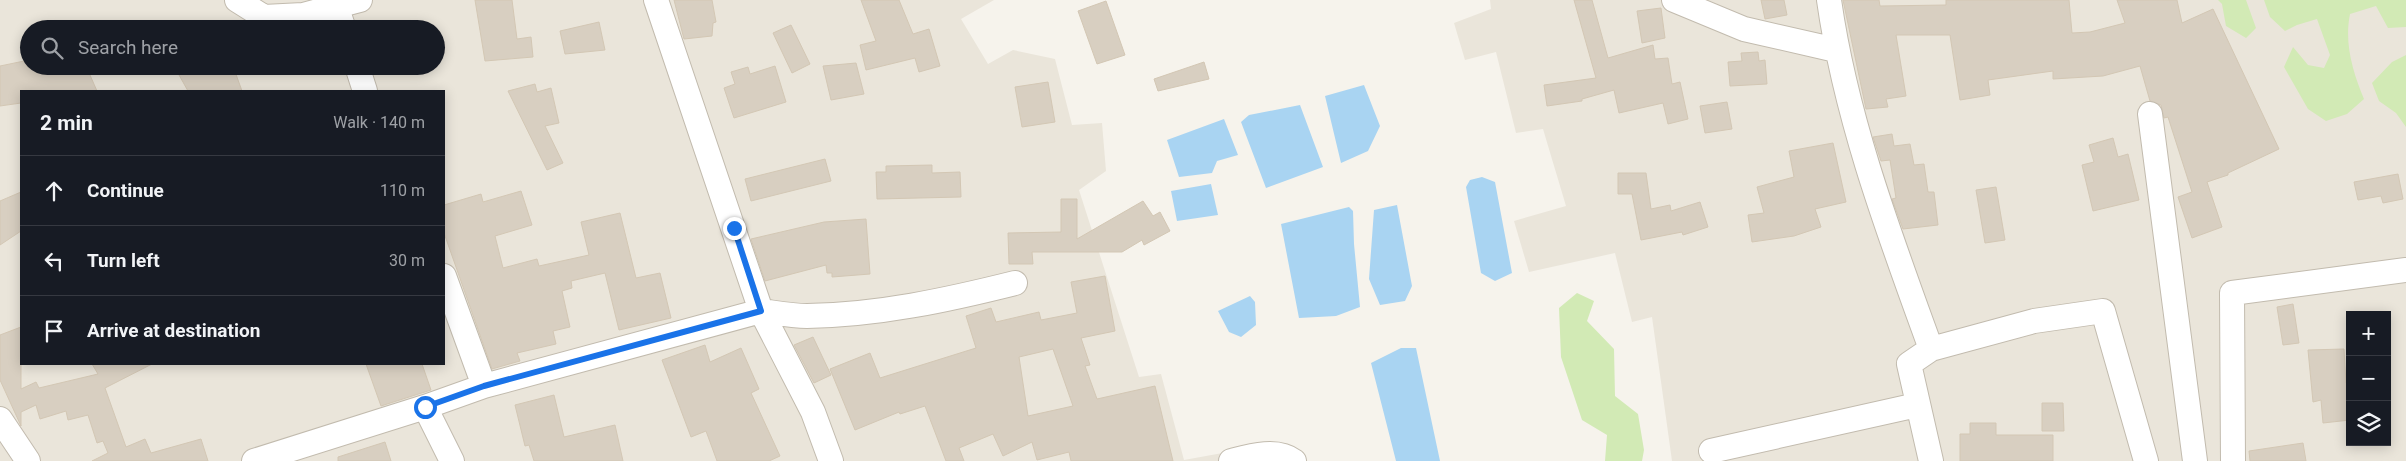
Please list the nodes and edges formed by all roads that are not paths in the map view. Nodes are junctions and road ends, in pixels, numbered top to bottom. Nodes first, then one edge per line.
1 (237, 0) edge
2 (360, 0) edge
3 (656, 0) edge
4 (1674, 0) edge
5 (1830, 0) edge
6 (336, 6) junction
7 (341, 20) edge
8 (1836, 50) junction
9 (359, 75) edge
10 (365, 90) edge
11 (2150, 114) dead end
12 (2406, 270) edge
13 (445, 279) edge
14 (1015, 283) dead end
15 (761, 311) junction
16 (1931, 349) junction
17 (484, 386) junction
18 (1917, 405) junction
19 (425, 407) junction
20 (0, 419) edge
21 (1711, 451) dead end
22 (28, 461) edge
23 (254, 461) edge
24 (452, 461) edge
25 (831, 461) edge
26 (1231, 461) edge
27 (1294, 461) edge
28 (1930, 461) edge
29 (2146, 461) edge
30 (2195, 461) edge
31 (2233, 461) edge

1 - 6 street
2 - 6 street
3 - 15 street
4 - 8 street
5 - 8 street
6 - 7 street
8 - 16 street
9 - 10 street
11 - 30 street
12 - 31 street
13 - 17 street
14 - 15 street
15 - 17 street
15 - 25 street
16 - 18 street
16 - 29 street
17 - 19 street
18 - 21 street
18 - 28 street
19 - 23 street
19 - 24 street
20 - 22 street
26 - 27 street

